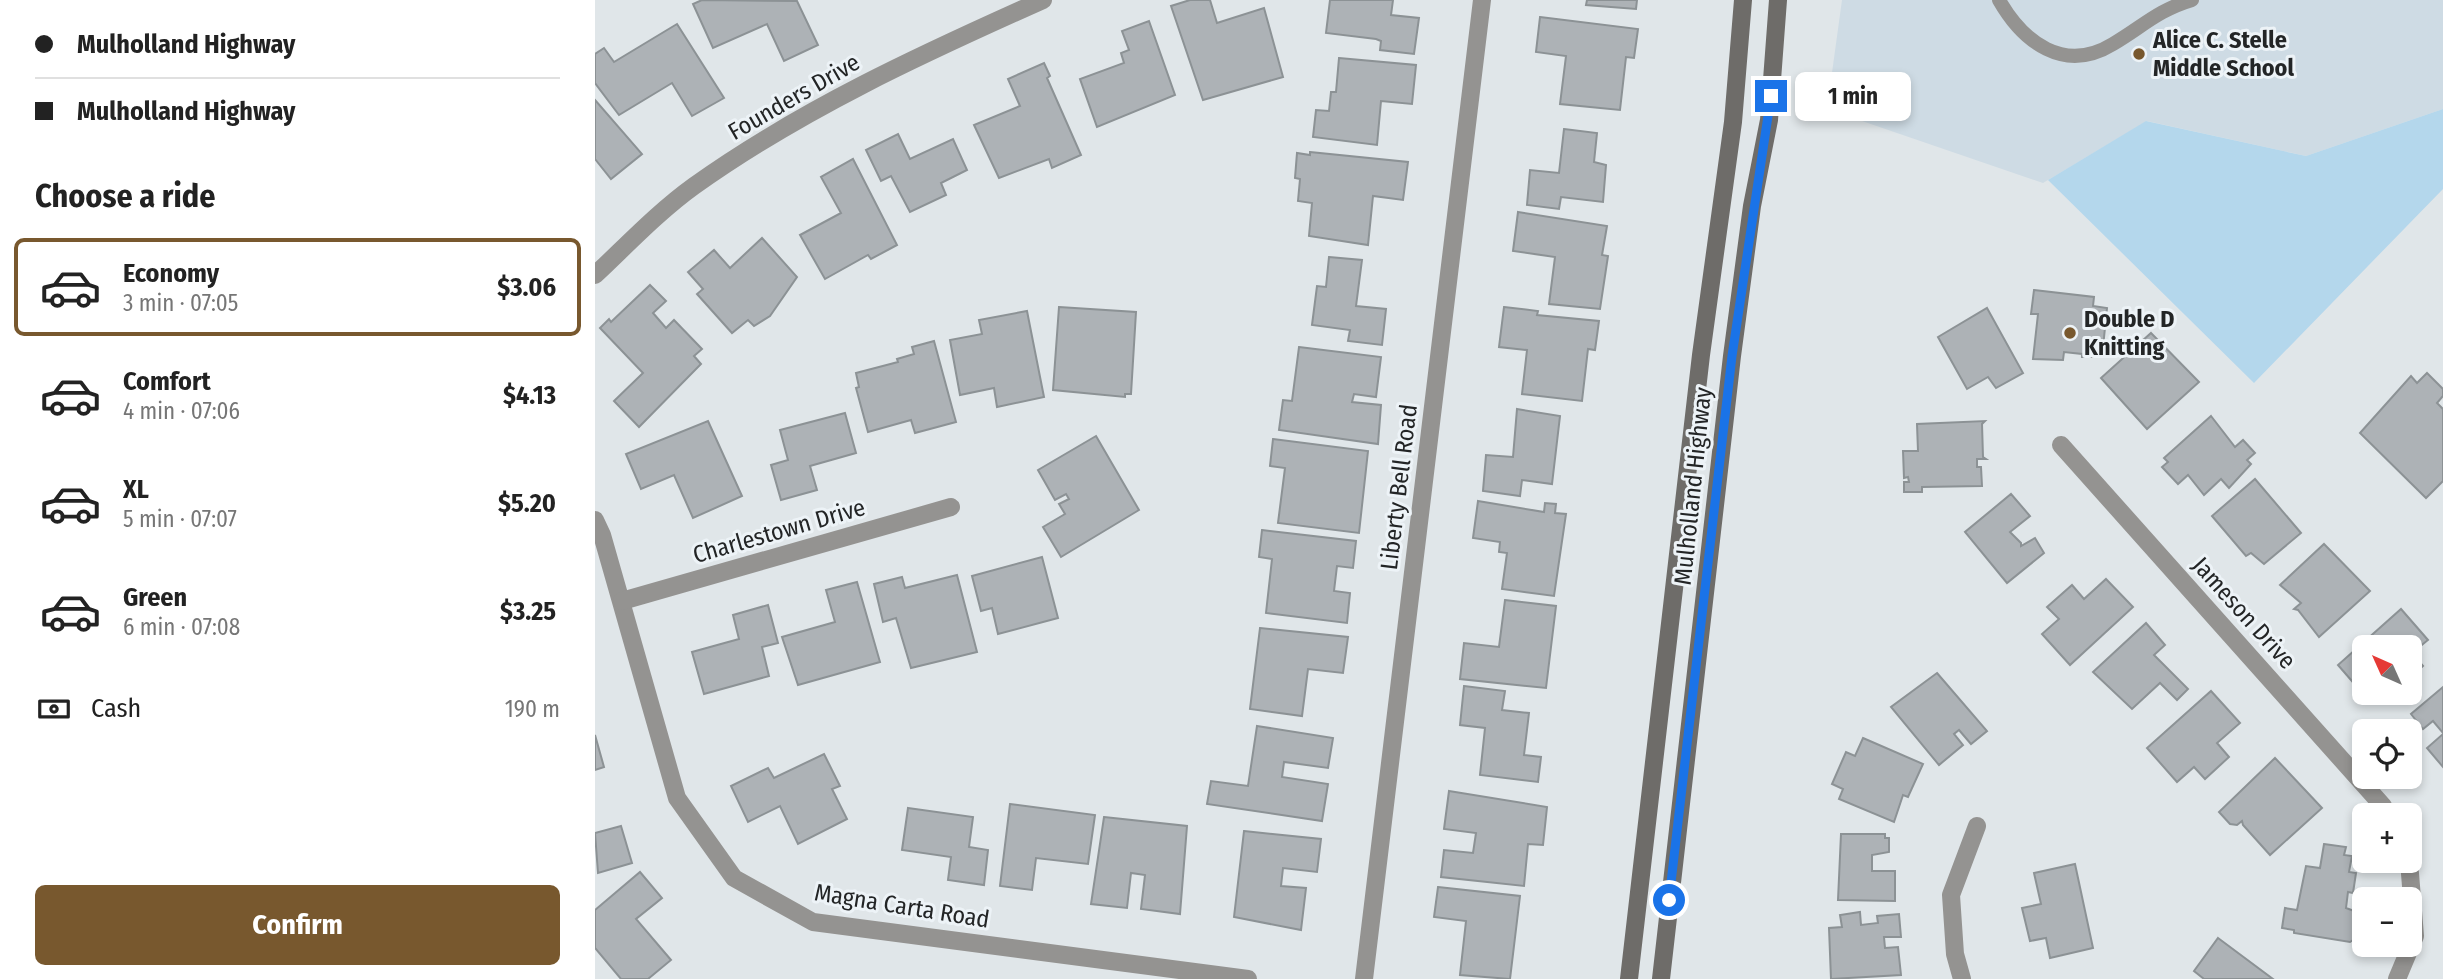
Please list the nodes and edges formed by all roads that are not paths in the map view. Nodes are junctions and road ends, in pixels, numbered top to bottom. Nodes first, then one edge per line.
1 (1043, 0) edge
2 (1482, 0) edge
3 (1743, 0) edge
4 (1778, 0) edge
5 (1999, 0) edge
6 (2192, 0) edge
7 (595, 275) edge
8 (2061, 445) dead end
9 (951, 507) dead end
10 (595, 520) edge
11 (622, 601) junction
12 (2379, 803) edge
13 (1977, 826) dead end
14 (2410, 873) edge
15 (1248, 979) edge
16 (1364, 979) edge
17 (1629, 979) edge
18 (1661, 979) edge
19 (1962, 979) edge
20 (2397, 979) edge

1 - 7 street, Founders Drive
2 - 16 street, Liberty Bell Road
3 - 17 main road, Mulholland Highway
4 - 18 main road, Mulholland Highway
5 - 6 lane
8 - 12 street, Jameson Drive
9 - 11 street, Charlestown Drive
10 - 11 street, Magna Carta Road
11 - 15 street, Magna Carta Road
13 - 19 street
14 - 20 street

